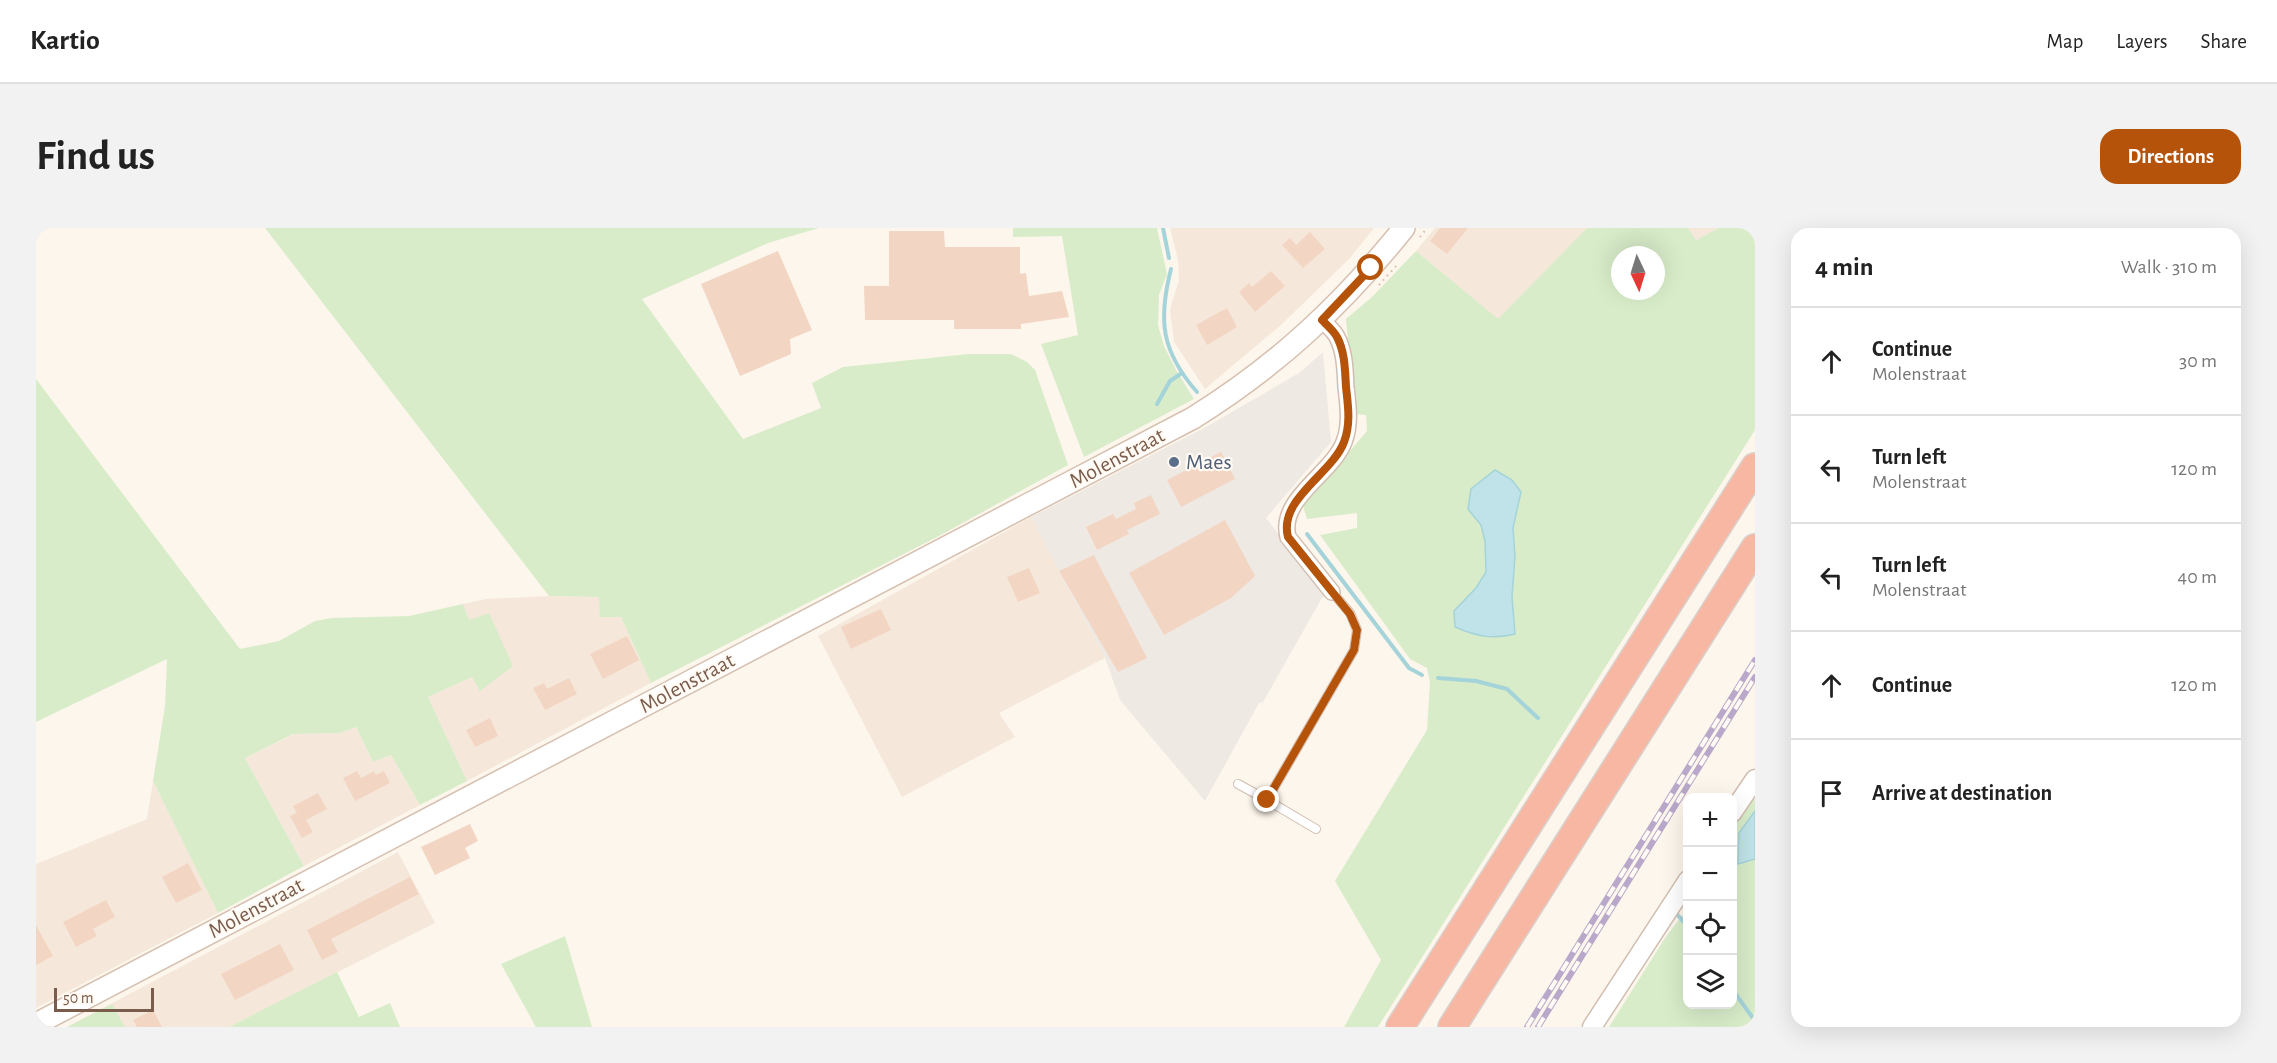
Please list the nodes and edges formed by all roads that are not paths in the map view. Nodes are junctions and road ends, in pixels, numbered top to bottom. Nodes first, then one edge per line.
1 (1404, 228) edge
2 (1322, 320) junction
3 (1755, 467) edge
4 (1755, 548) edge
5 (1332, 592) joint
6 (1755, 779) edge
7 (1238, 784) dead end
8 (1267, 800) junction
9 (1737, 806) edge
10 (1316, 829) dead end
11 (1683, 888) edge
12 (36, 1024) edge
13 (1400, 1027) edge
14 (1452, 1027) edge
15 (1592, 1027) edge

1 - 2 main road, Molenstraat
2 - 5 street
2 - 12 main road, Molenstraat
3 - 13 highway
4 - 14 highway
5 - 8 lane
6 - 9 street
7 - 8 lane
8 - 10 lane
11 - 15 street

